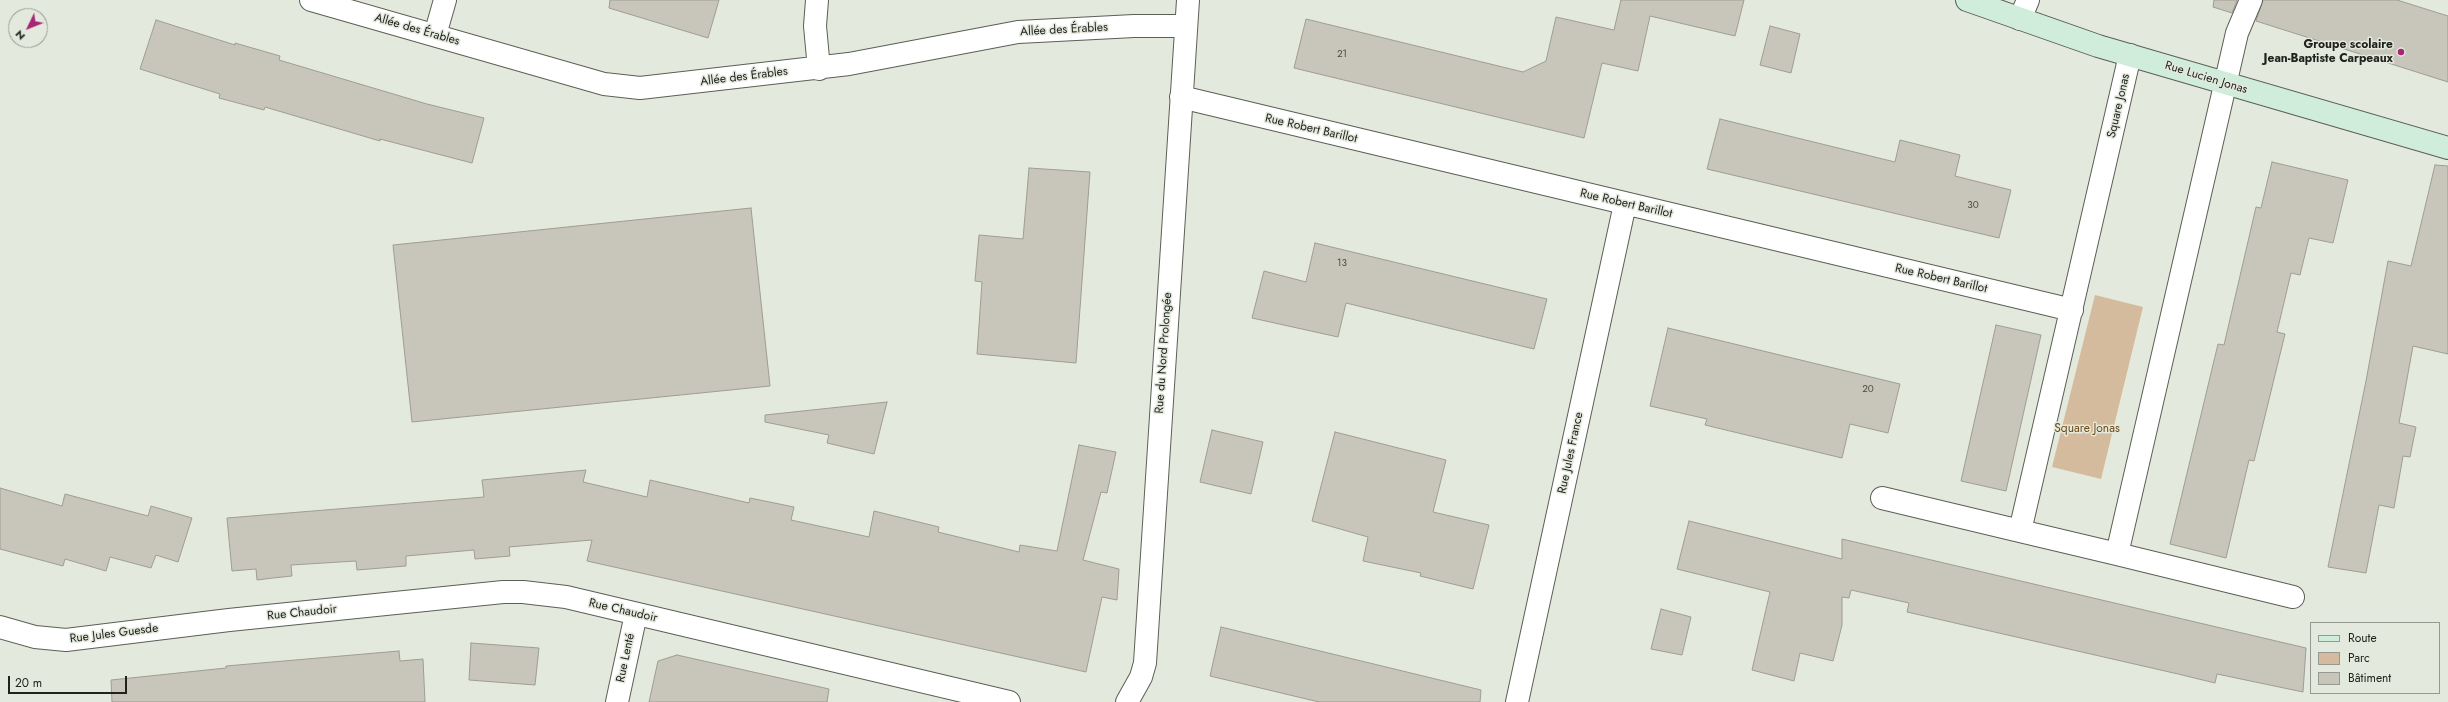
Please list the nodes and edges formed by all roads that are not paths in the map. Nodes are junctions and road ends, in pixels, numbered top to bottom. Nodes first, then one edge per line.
1 (311, 0) edge
2 (445, 0) edge
3 (817, 0) edge
4 (1188, 0) edge
5 (1967, 0) edge
6 (2251, 0) edge
7 (2024, 9) edge
8 (1186, 26) junction
9 (435, 35) junction
10 (2130, 55) junction
11 (819, 69) junction
12 (2226, 84) junction
13 (1181, 97) junction
14 (2448, 148) edge
15 (1626, 204) junction
16 (2072, 310) junction
17 (1882, 498) dead end
18 (2020, 531) junction
19 (2117, 554) junction
20 (2293, 597) dead end
21 (636, 614) junction
22 (229, 620) joint
23 (0, 627) edge
24 (617, 702) edge
25 (1009, 702) edge
26 (1128, 702) edge
27 (1517, 702) edge

1 - 9 street, Allée des Érables
2 - 9 street
3 - 11 street
4 - 8 street, Rue du Nord Prolongée
5 - 7 street, Rue Lucien Jonas
6 - 12 street
7 - 10 street, Rue Lucien Jonas
8 - 11 street, Allée des Érables
8 - 13 street, Rue du Nord Prolongée
9 - 11 street, Allée des Érables
10 - 12 street, Rue Lucien Jonas
10 - 16 street, Square Jonas
12 - 14 street, Rue Lucien Jonas
12 - 19 street
13 - 15 street, Rue Robert Barillot
13 - 26 street, Rue du Nord Prolongée
15 - 16 street, Rue Robert Barillot
15 - 27 street, Rue Jules France
16 - 18 street, Square Jonas
17 - 18 street
18 - 19 street
19 - 20 street
21 - 22 street, Rue Chaudoir
21 - 24 street, Rue Lenté
21 - 25 street, Rue Chaudoir
22 - 23 street, Rue Jules Guesde

